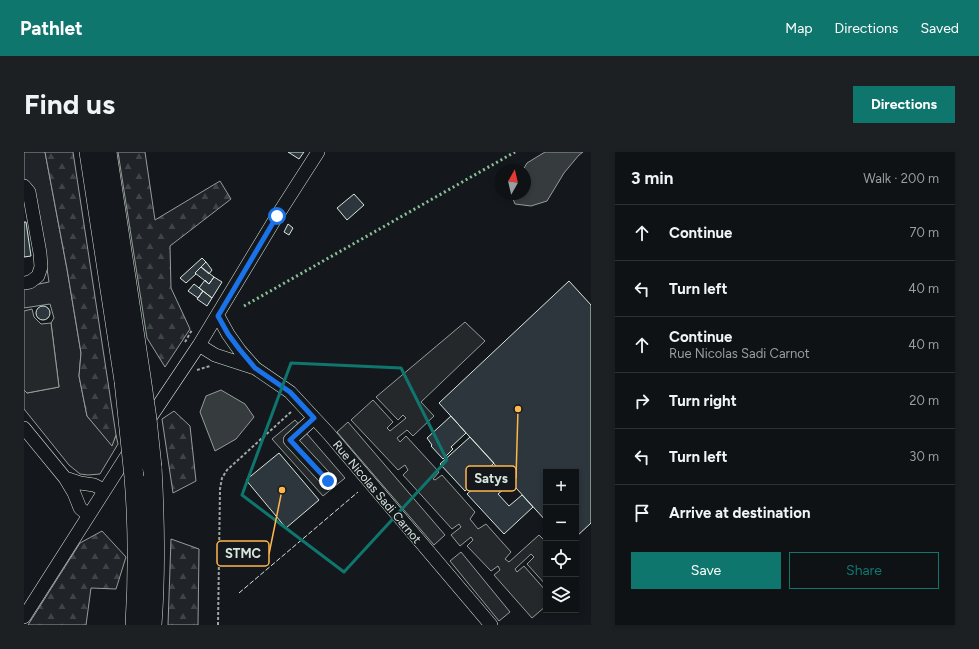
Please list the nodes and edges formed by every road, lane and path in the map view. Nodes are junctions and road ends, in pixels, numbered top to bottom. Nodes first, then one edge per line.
1 (89, 152) edge
2 (107, 152) edge
3 (318, 152) edge
4 (24, 186) edge
5 (24, 283) edge
6 (218, 316) junction
7 (199, 345) junction
8 (214, 365) dead end
9 (255, 368) junction
10 (196, 370) dead end
11 (133, 379) junction
12 (292, 411) dead end
13 (314, 418) junction
14 (24, 428) edge
15 (65, 478) junction
16 (328, 481) dead end
17 (104, 490) junction
18 (88, 515) junction
19 (24, 617) edge
20 (135, 625) edge
21 (152, 625) edge
22 (218, 625) edge
23 (491, 625) edge

1 - 11 highway
2 - 11 highway
3 - 6 street
4 - 5 street
6 - 7 street
6 - 9 street
7 - 9 street
7 - 17 street
8 - 10 path
9 - 13 street, Rue Nicolas Sadi Carnot
11 - 20 highway, bridge
11 - 21 highway, bridge
12 - 22 path
13 - 16 street
13 - 23 street, Rue Nicolas Sadi Carnot
14 - 15 street
15 - 17 street
15 - 18 street
17 - 18 street
18 - 19 street

